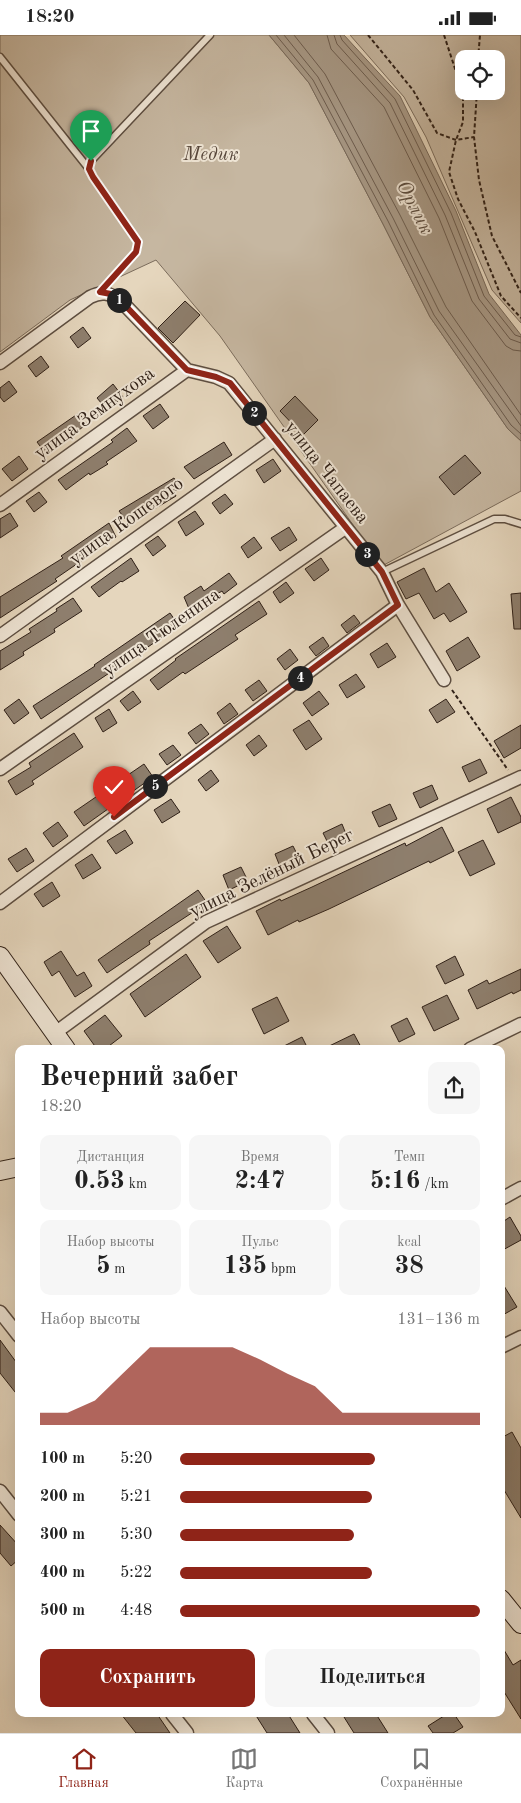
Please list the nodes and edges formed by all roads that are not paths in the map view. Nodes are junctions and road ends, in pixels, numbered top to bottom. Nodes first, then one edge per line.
1 (210, 35) edge
2 (0, 57) edge
3 (89, 169) junction
4 (106, 293) junction
5 (0, 363) edge
6 (187, 370) junction
7 (275, 439) junction
8 (0, 505) edge
9 (521, 523) edge
10 (345, 528) junction
11 (382, 572) junction
12 (398, 605) junction
13 (0, 636) edge
14 (444, 680) road end
15 (0, 769) edge
16 (519, 783) edge
17 (0, 903) edge
18 (0, 956) edge
19 (521, 1024) edge
20 (55, 1033) junction
21 (63, 1045) edge
22 (478, 1045) edge
23 (15, 1168) edge
24 (0, 1171) edge
25 (521, 1188) edge
26 (505, 1197) edge
27 (0, 1312) edge
28 (15, 1331) edge
29 (521, 1337) edge
30 (505, 1345) edge
31 (0, 1491) edge
32 (15, 1510) edge
33 (505, 1604) edge
34 (521, 1624) edge
35 (174, 1717) edge
36 (315, 1717) edge
37 (187, 1733) edge
38 (328, 1733) edge

1 - 3 lane
2 - 3 lane
3 - 4 lane
4 - 5 street
4 - 6 street
6 - 7 street, улица Чапаева
6 - 8 street, улица Земнухова
7 - 10 street, улица Чапаева
7 - 13 street, улица Кошевого
9 - 11 lane
10 - 11 street, улица Чапаева
10 - 15 street, улица Тюленина
11 - 12 street, улица Чапаева
12 - 14 street, улица Чапаева
12 - 17 street
16 - 20 street, улица Зелёный Берег
18 - 20 main road
19 - 22 street
20 - 21 main road
23 - 24 main road
25 - 26 street
27 - 28 street
29 - 30 street
31 - 32 street
33 - 34 main road
35 - 37 street
36 - 38 street

